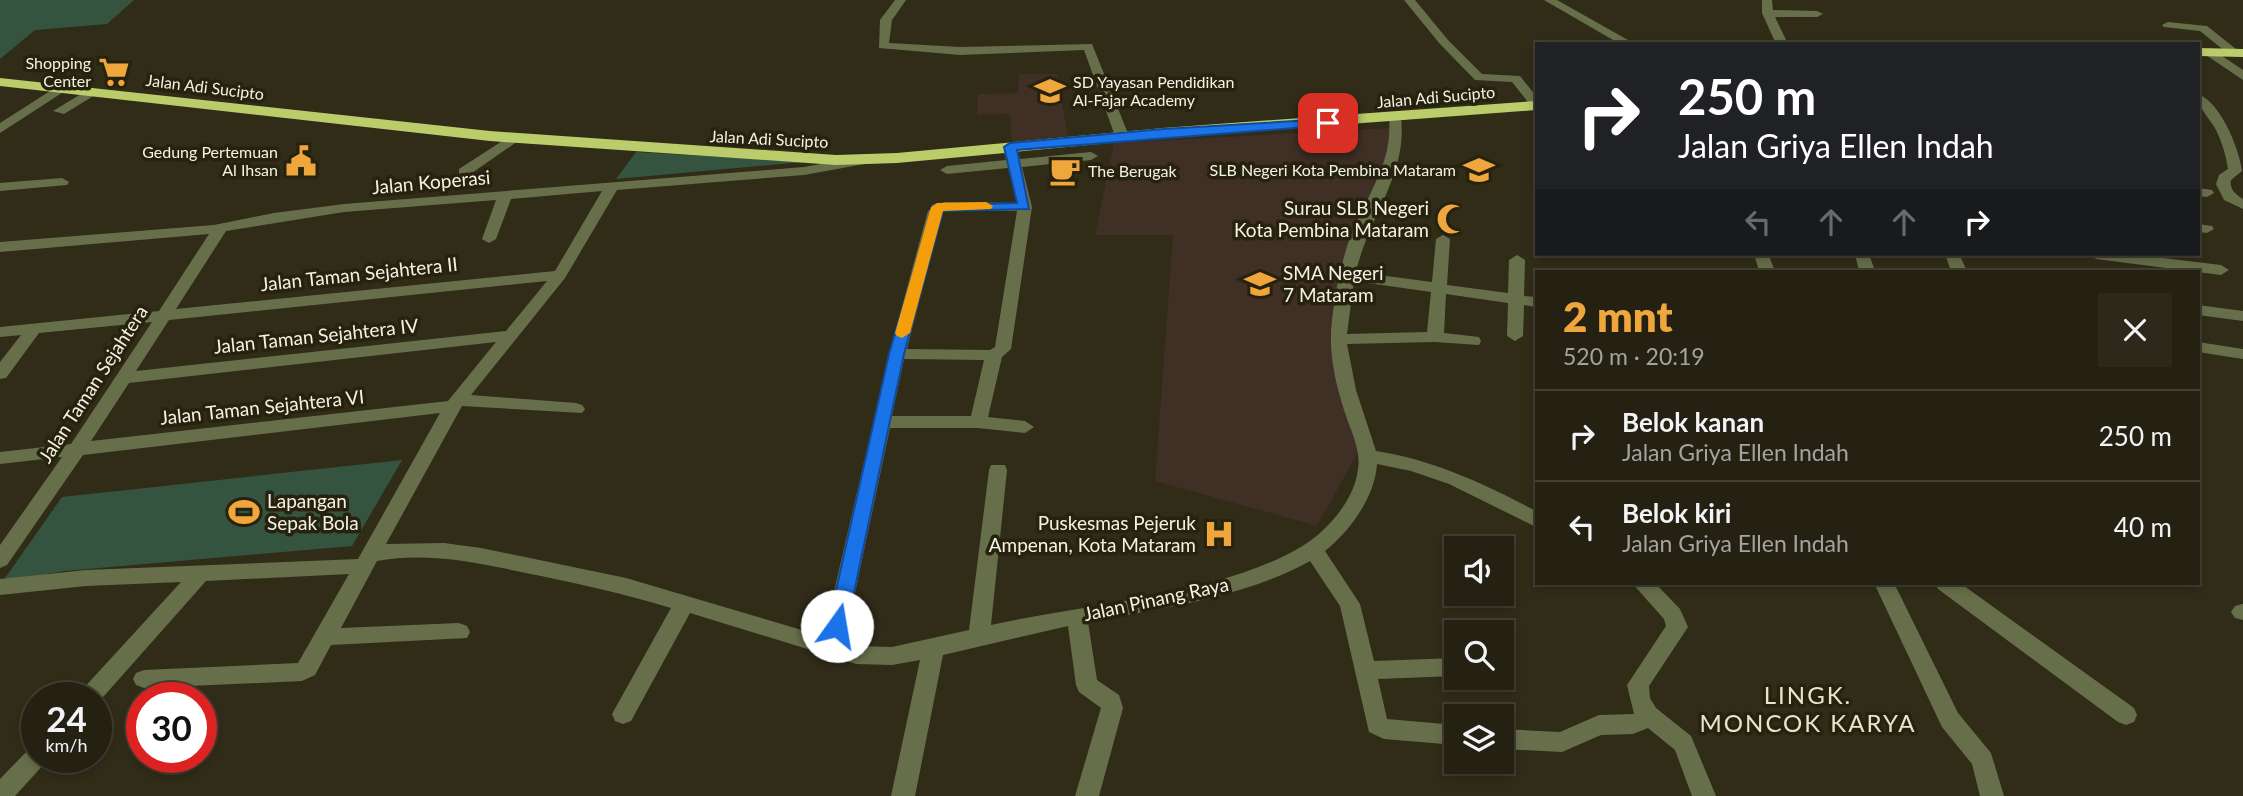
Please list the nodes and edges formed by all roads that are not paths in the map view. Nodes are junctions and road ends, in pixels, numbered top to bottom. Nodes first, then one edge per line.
1 (901, 0) edge
2 (1409, 0) edge
3 (1549, 0) edge
4 (1767, 6) edge
5 (1817, 14) dead end
6 (2168, 25) dead end
7 (1625, 42) edge
8 (1781, 42) edge
9 (2222, 55) edge
10 (2243, 76) edge
11 (0, 82) edge
12 (62, 89) junction
13 (91, 92) junction
14 (2200, 100) edge
15 (1535, 104) edge
16 (1535, 105) edge
17 (59, 111) dead end
18 (1397, 125) junction
19 (0, 129) edge
20 (1122, 136) junction
21 (513, 138) junction
22 (1013, 156) junction
23 (1091, 156) dead end
24 (806, 165) junction
25 (947, 170) dead end
26 (464, 172) dead end
27 (62, 182) dead end
28 (612, 186) junction
29 (0, 187) edge
30 (505, 195) junction
31 (2239, 204) edge
32 (1024, 207) junction
33 (220, 229) junction
34 (489, 239) dead end
35 (1443, 239) dead end
36 (0, 247) edge
37 (2110, 257) edge
38 (1517, 260) dead end
39 (2129, 270) edge
40 (2221, 270) dead end
41 (560, 275) junction
42 (1347, 275) junction
43 (1438, 288) junction
44 (1517, 299) junction
45 (1535, 302) edge
46 (2200, 310) edge
47 (162, 316) junction
48 (2243, 316) edge
49 (34, 329) junction
50 (0, 332) edge
51 (513, 335) junction
52 (1435, 337) junction
53 (1516, 337) dead end
54 (1338, 339) junction
55 (1473, 341) dead end
56 (2200, 347) edge
57 (897, 354) junction
58 (2243, 354) edge
59 (994, 355) junction
60 (0, 374) edge
61 (124, 379) junction
62 (455, 403) junction
63 (576, 409) dead end
64 (883, 422) junction
65 (978, 422) junction
66 (1025, 427) dead end
67 (76, 449) junction
68 (1369, 456) junction
69 (0, 458) edge
70 (998, 470) dead end
71 (1535, 519) edge
72 (1313, 550) junction
73 (0, 560) edge
74 (367, 561) junction
75 (201, 573) junction
76 (1644, 585) edge
77 (1885, 585) edge
78 (1948, 585) edge
79 (0, 587) edge
80 (684, 604) junction
81 (1077, 616) junction
82 (837, 626) dead end
83 (458, 632) dead end
84 (979, 635) junction
85 (326, 637) junction
86 (933, 649) junction
87 (1444, 667) edge
88 (1366, 670) junction
89 (144, 679) dead end
90 (103, 682) edge
91 (623, 714) dead end
92 (2126, 715) dead end
93 (1649, 718) junction
94 (1444, 734) edge
95 (1514, 740) edge
96 (21, 773) edge
97 (0, 795) edge
98 (902, 796) edge
99 (1087, 796) edge
100 (1704, 796) edge
101 (1992, 796) edge

1 - 20 street
2 - 15 street
3 - 7 street
4 - 5 street
4 - 8 street
6 - 9 street
9 - 10 street
11 - 12 highway, Jalan Adi Sucipto
12 - 13 highway, Jalan Adi Sucipto
12 - 19 street
13 - 17 street
13 - 21 highway, Jalan Adi Sucipto
14 - 31 street
16 - 18 highway, Jalan Adi Sucipto
18 - 20 highway, Jalan Adi Sucipto
18 - 42 street
20 - 22 highway, Jalan Adi Sucipto
21 - 24 highway, Jalan Adi Sucipto
21 - 26 street
22 - 23 street
22 - 24 highway, Jalan Adi Sucipto
22 - 25 street
22 - 32 street
24 - 28 street, Jalan Koperasi
27 - 29 street
28 - 30 street, Jalan Koperasi
28 - 41 street
30 - 33 street, Jalan Koperasi
30 - 34 street
32 - 57 street
32 - 59 street
33 - 36 street, Jalan Koperasi
33 - 47 street, Jalan Taman Sejahtera
35 - 43 street
37 - 39 street
37 - 40 street
38 - 44 street
41 - 47 street, Jalan Taman Sejahtera II
41 - 51 street
42 - 43 street
42 - 54 street
43 - 44 street
43 - 52 street
44 - 45 street
44 - 53 street
46 - 48 street
47 - 49 street, Jalan Taman Sejahtera II
47 - 61 street, Jalan Taman Sejahtera
49 - 50 street, Jalan Taman Sejahtera II
49 - 60 street
51 - 61 street, Jalan Taman Sejahtera IV
51 - 62 street
52 - 54 street
52 - 55 street
54 - 68 street
56 - 58 street
57 - 59 street
57 - 64 street
59 - 65 street
61 - 67 street, Jalan Taman Sejahtera
62 - 63 street, Jalan Taman Sejahtera VI
62 - 67 street, Jalan Taman Sejahtera VI
62 - 74 street
64 - 65 street
64 - 82 street
65 - 66 street
67 - 69 street, Jalan Taman Sejahtera VI
67 - 73 street, Jalan Taman Sejahtera
68 - 71 street
68 - 72 street, Jalan Pinang Raya
70 - 84 street
72 - 81 street, Jalan Pinang Raya
72 - 88 street
74 - 75 street, Jalan Pinang Raya
74 - 80 street, Jalan Pinang Raya
74 - 85 street
75 - 79 street, Jalan Pinang Raya
75 - 90 street
76 - 93 street
77 - 101 street
78 - 92 street
80 - 86 street, Jalan Pinang Raya
80 - 91 street
81 - 84 street, Jalan Pinang Raya
81 - 99 street
83 - 85 street
84 - 86 street, Jalan Pinang Raya
85 - 89 street
86 - 98 street
87 - 88 street
88 - 94 street
93 - 95 street
93 - 100 street
96 - 97 street

